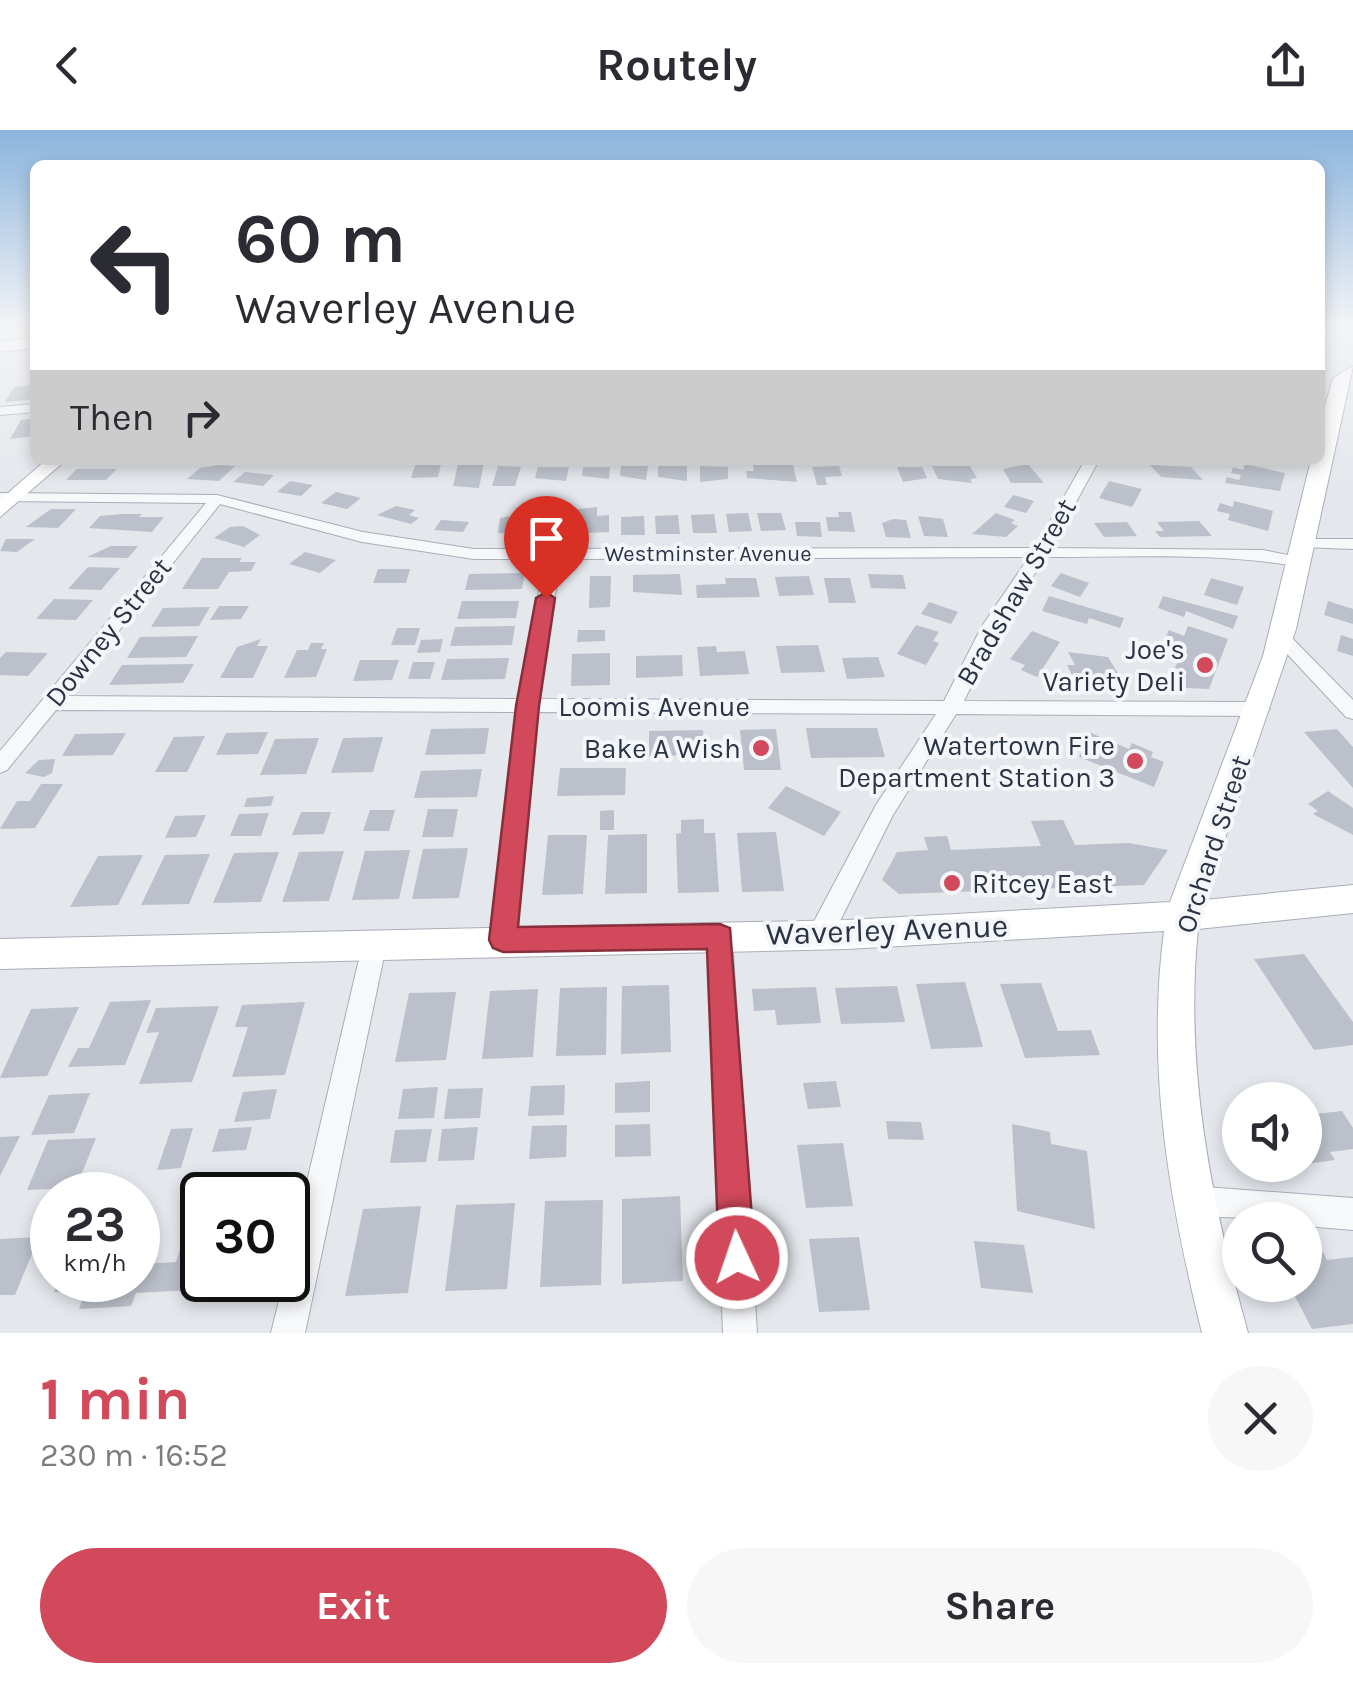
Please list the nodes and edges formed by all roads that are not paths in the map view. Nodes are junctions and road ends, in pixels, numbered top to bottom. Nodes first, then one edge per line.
1 (1336, 392) edge
2 (30, 408) edge
3 (0, 411) edge
4 (1325, 437) edge
5 (50, 465) edge
6 (1089, 465) edge
7 (1319, 465) edge
8 (9, 496) edge
9 (216, 500) junction
10 (0, 511) edge
11 (1353, 544) edge
12 (1305, 553) junction
13 (554, 554) junction
14 (1040, 555) junction
15 (1282, 638) junction
16 (49, 703) junction
17 (952, 705) junction
18 (528, 706) junction
19 (1260, 709) junction
20 (1353, 712) edge
21 (0, 765) edge
22 (1353, 899) edge
23 (1182, 919) junction
24 (821, 933) junction
25 (720, 937) junction
26 (503, 940) junction
27 (375, 942) junction
28 (0, 954) edge
29 (1192, 1201) junction
30 (1353, 1214) edge
31 (288, 1333) edge
32 (740, 1333) edge
33 (1225, 1333) edge

1 - 4 main road, Orchard Street
2 - 3 street
5 - 8 main road
6 - 14 street, Bradshaw Street
7 - 12 main road, Orchard Street
8 - 9 street, Westminster Avenue
8 - 10 main road
9 - 13 street, Westminster Avenue
9 - 16 street, Downey Street
11 - 12 street, Westminster Avenue
12 - 14 street, Westminster Avenue
12 - 15 main road, Orchard Street
13 - 14 street, Westminster Avenue
13 - 18 street
14 - 17 street, Bradshaw Street
15 - 19 main road, Orchard Street
15 - 20 street
16 - 18 street, Loomis Avenue
16 - 21 street, Downey Street
17 - 18 street, Loomis Avenue
17 - 19 street, Loomis Avenue
17 - 24 street, Bradshaw Street
18 - 26 street
19 - 23 main road, Orchard Street
22 - 23 main road, Waverley Avenue
23 - 24 main road, Waverley Avenue
23 - 29 main road, Orchard Street
24 - 25 main road, Waverley Avenue
25 - 26 main road, Waverley Avenue
25 - 32 street
26 - 27 main road, Waverley Avenue
27 - 28 main road, Waverley Avenue
27 - 31 street
29 - 30 street
29 - 33 main road, Orchard Street

